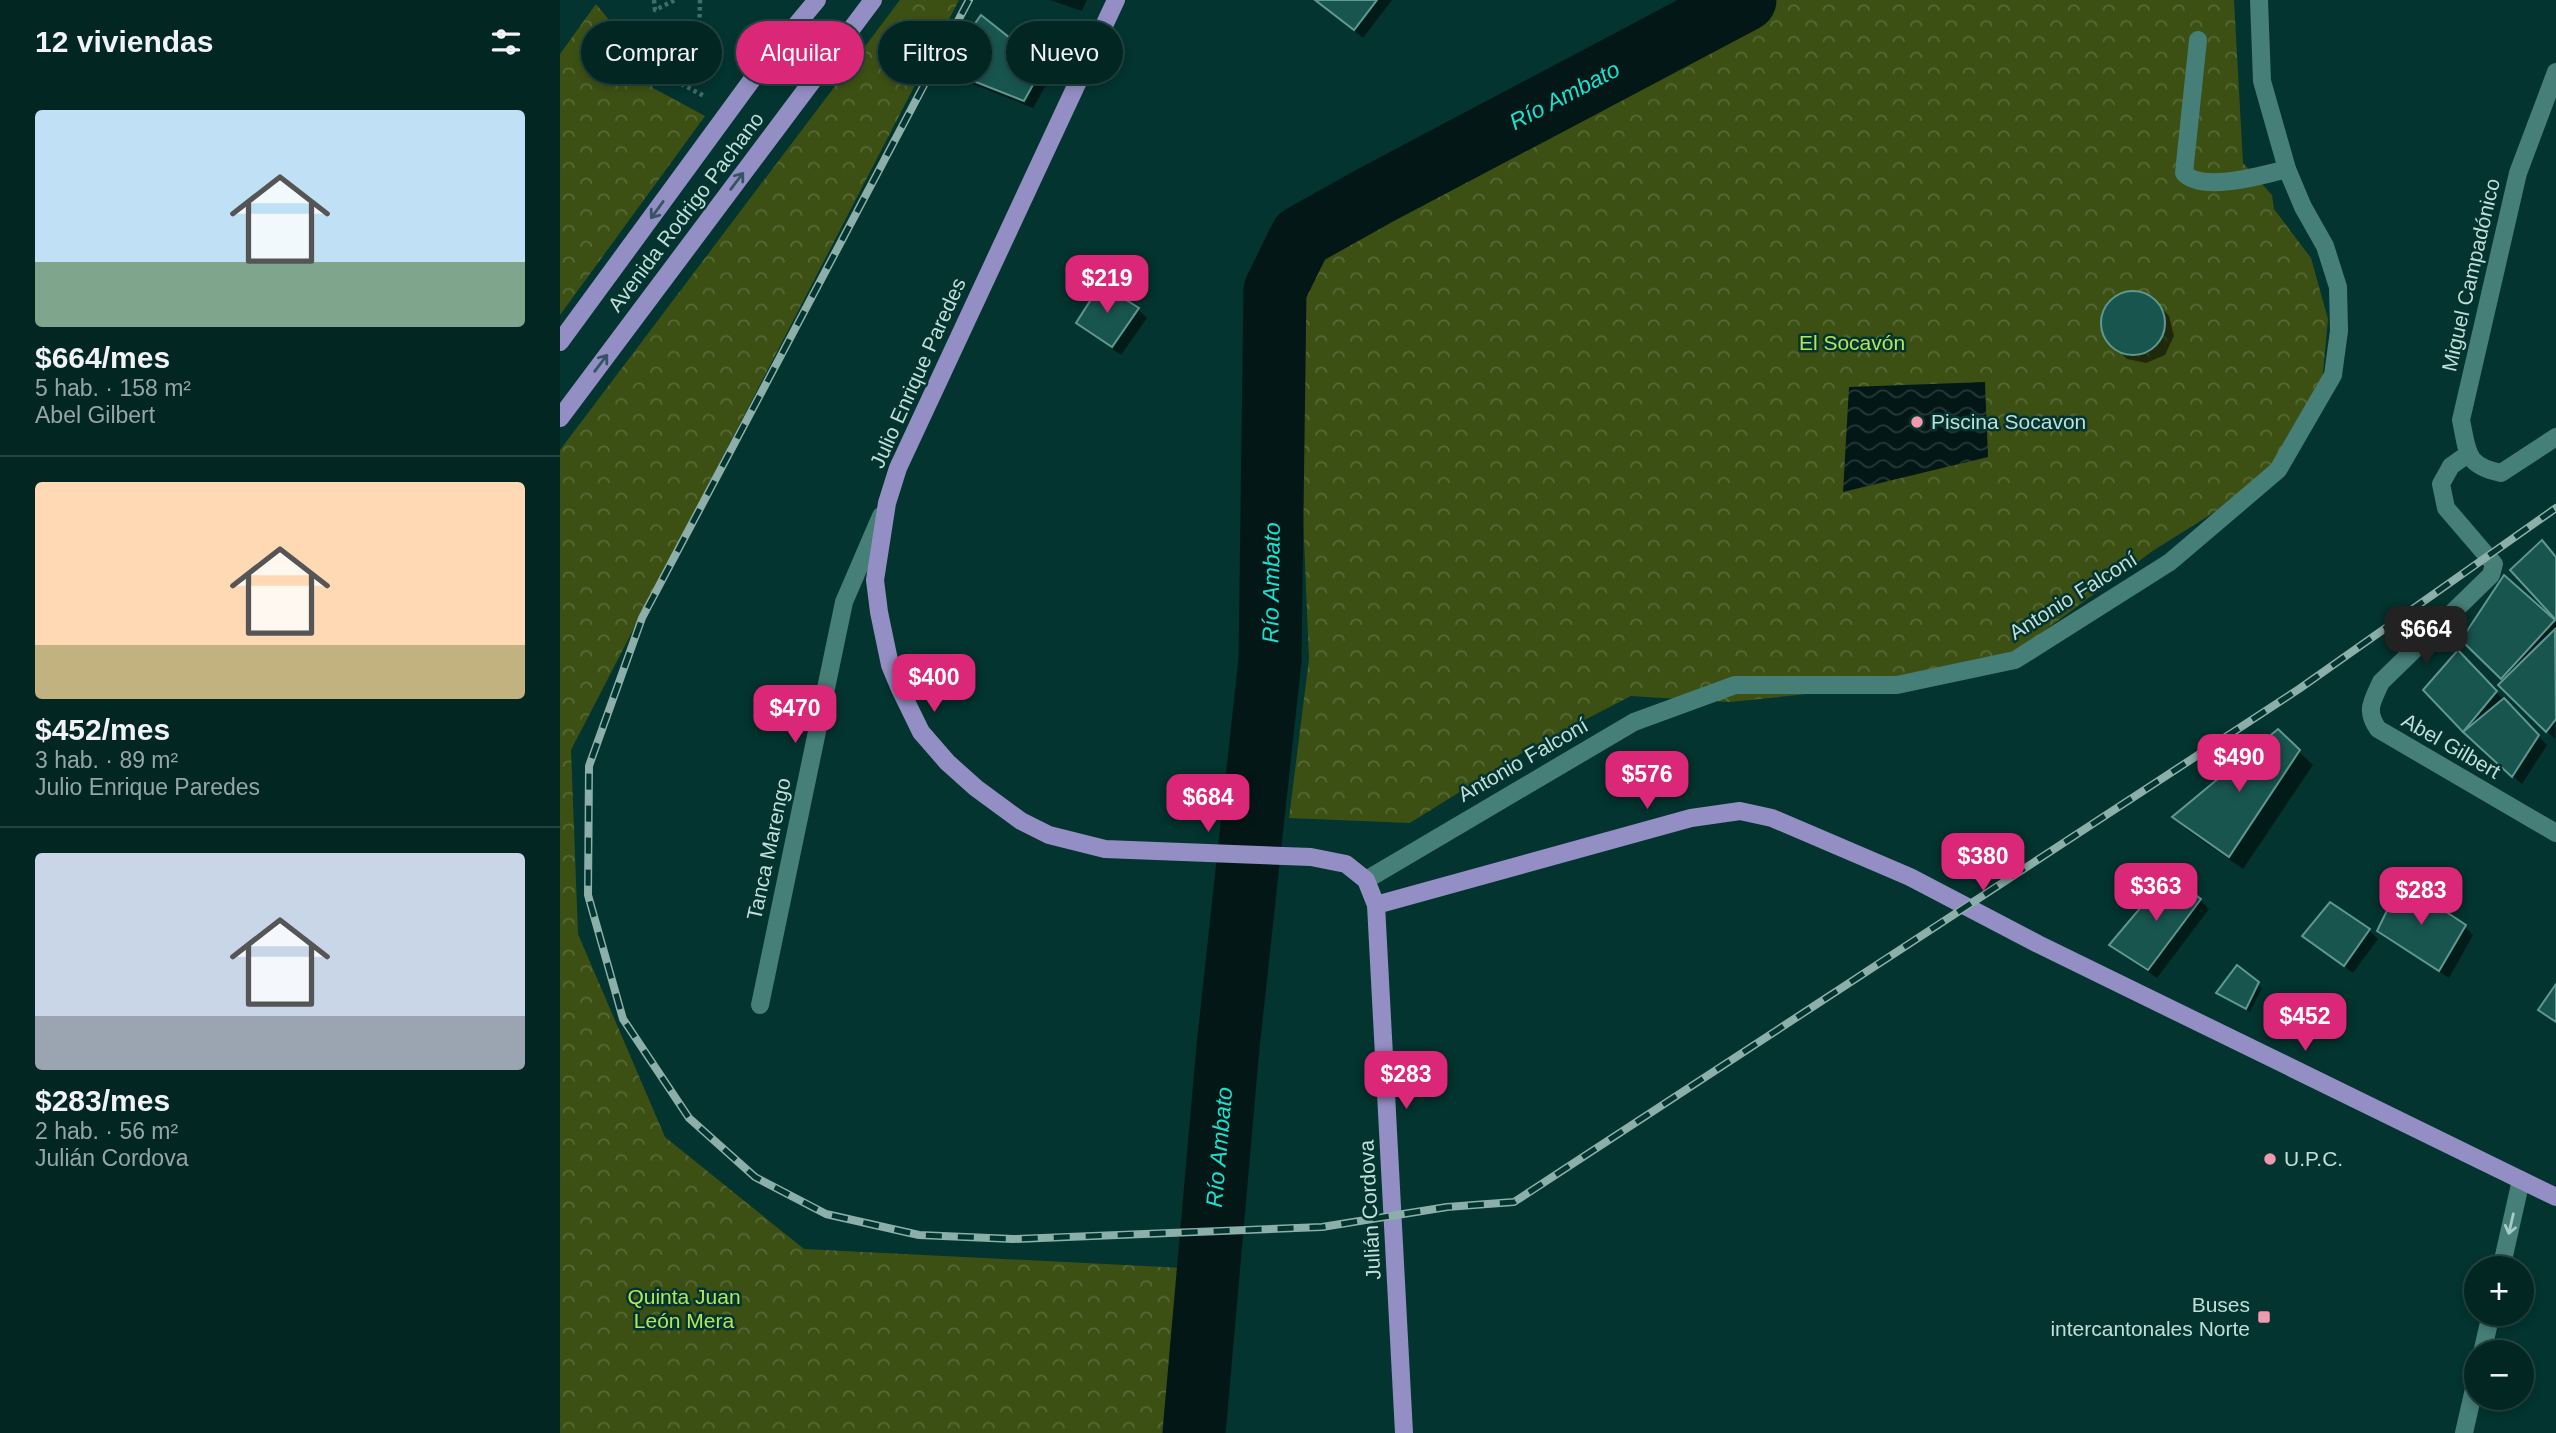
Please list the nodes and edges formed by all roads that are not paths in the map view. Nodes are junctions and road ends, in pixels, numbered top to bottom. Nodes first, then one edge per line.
1 (817, 0) edge
2 (873, 0) edge
3 (1116, 0) edge
4 (2259, 0) edge
5 (2198, 40) dead end
6 (2556, 72) edge
7 (2287, 169) junction
8 (560, 342) edge
9 (560, 418) edge
10 (2556, 438) edge
11 (2468, 454) junction
12 (887, 503) junction
13 (2554, 827) edge
14 (1366, 880) junction
15 (1376, 905) junction
16 (760, 1005) dead end
17 (2521, 1180) junction
18 (2556, 1197) edge
19 (2504, 1256) edge
20 (2469, 1410) edge
21 (1404, 1433) edge
22 (2464, 1433) edge

1 -> 8 main road, Avenida Rodrigo Pachano
9 -> 2 main road, Avenida Rodrigo Pachano
3 - 12 main road, Julio Enrique Paredes
4 - 7 street, Antonio Falconí
5 - 7 street
6 - 11 street, Miguel Campadónico
7 - 14 street, Antonio Falconí
10 - 11 street
11 - 13 street, Abel Gilbert
12 - 14 main road, Julio Enrique Paredes
12 - 16 street, Tanca Marengo
14 - 15 main road, Julián Cordova
15 - 17 main road
15 - 21 main road, Julián Cordova
17 - 18 main road
17 -> 19 street
20 - 22 street

